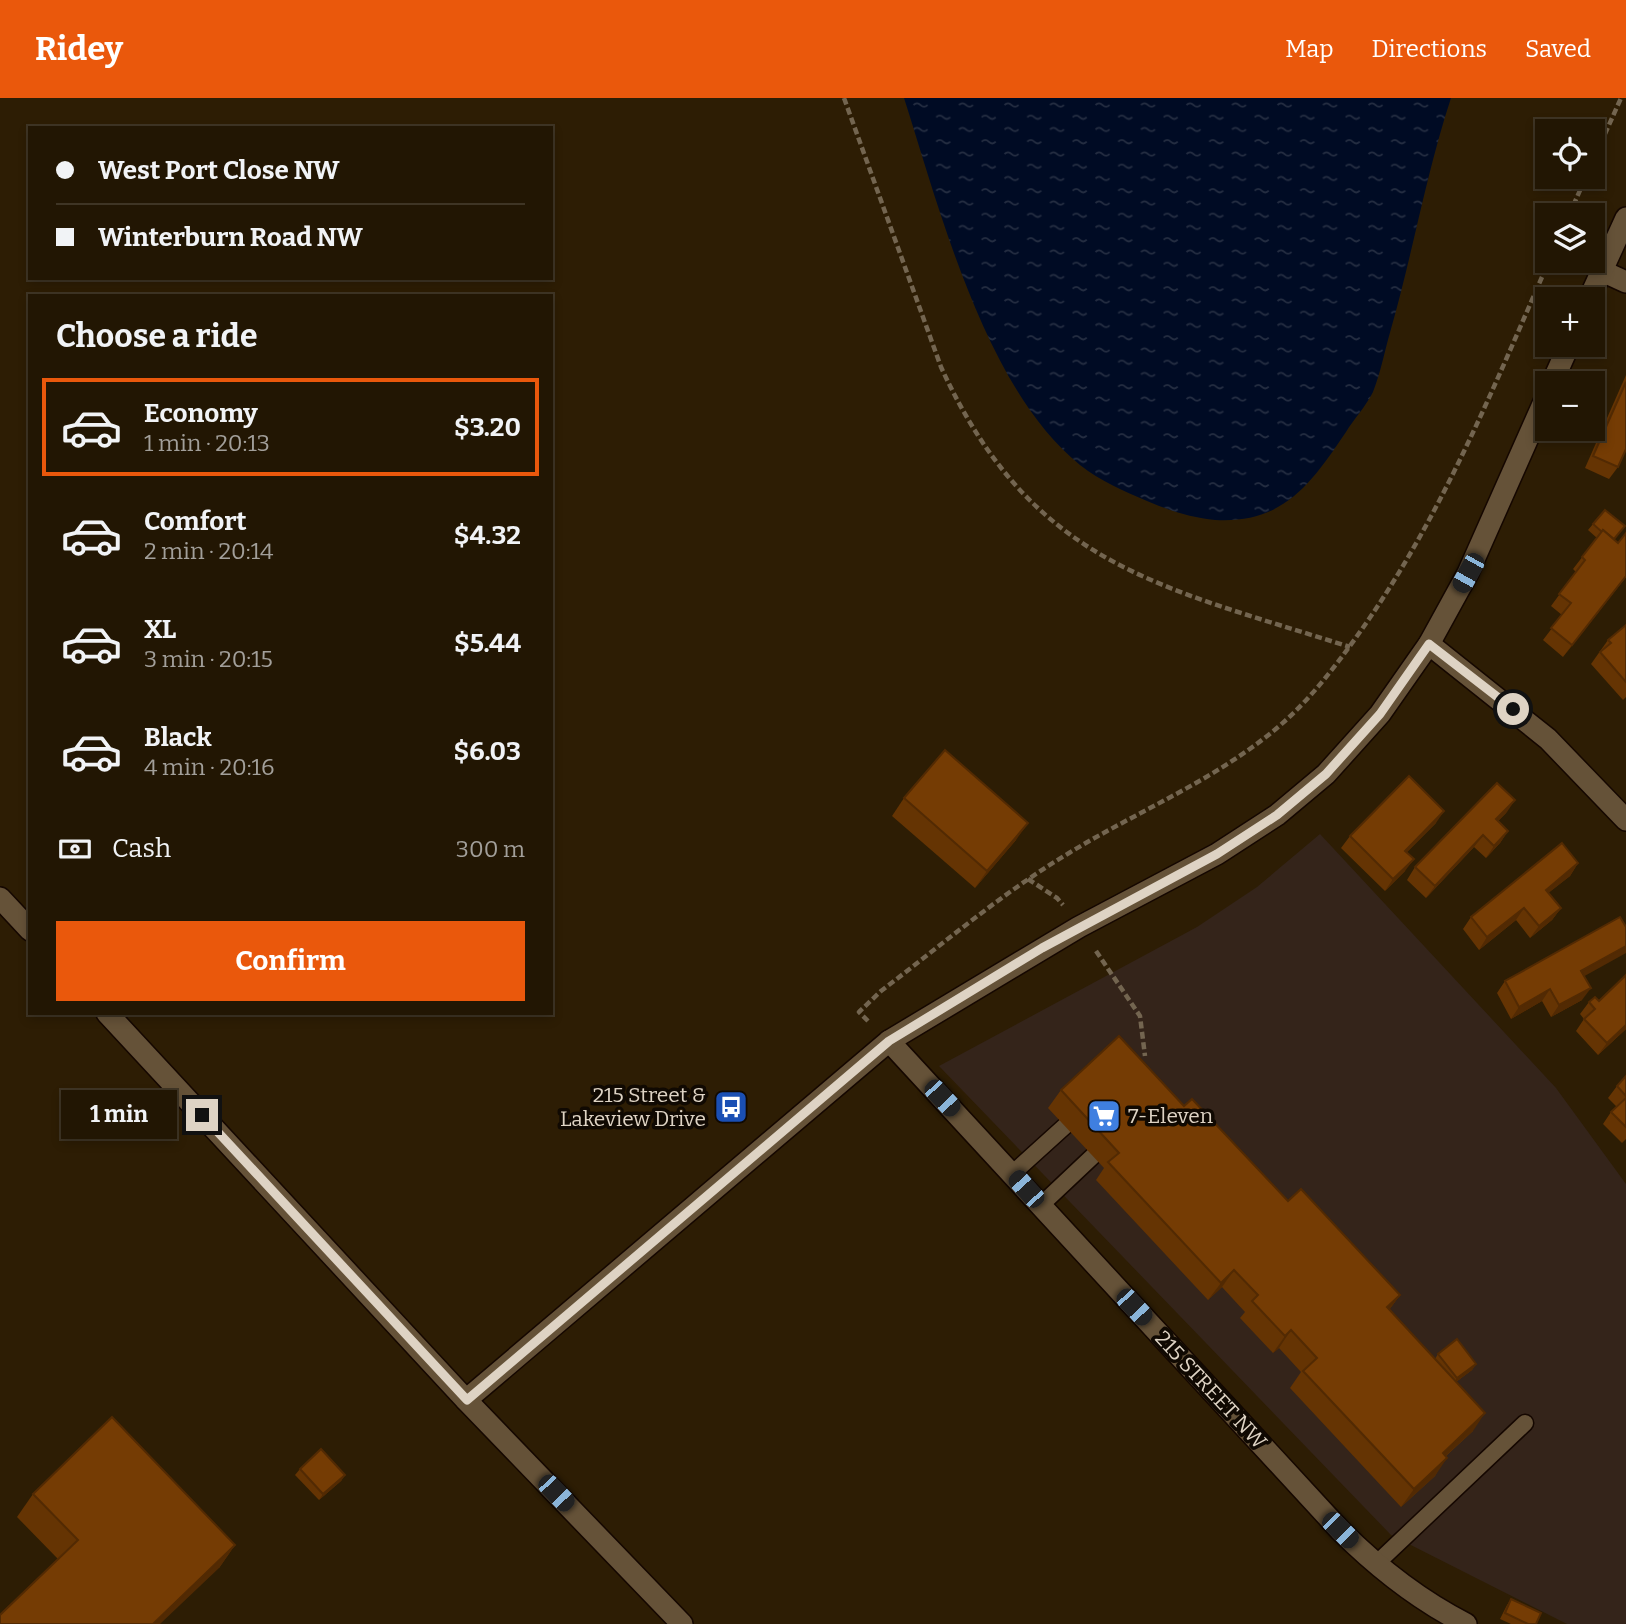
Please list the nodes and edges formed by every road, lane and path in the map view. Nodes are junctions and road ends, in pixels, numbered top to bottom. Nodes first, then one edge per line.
1 (844, 98) edge
2 (1621, 98) edge
3 (1605, 134) edge
4 (1626, 218) edge
5 (1605, 264) edge
6 (1605, 272) edge
7 (1544, 273) edge
8 (1626, 282) edge
9 (1535, 422) edge
10 (1429, 644) junction
11 (1350, 647) junction
12 (1626, 820) edge
13 (1028, 879) junction
14 (0, 898) edge
15 (1079, 927) junction
16 (28, 928) edge
17 (109, 1015) edge
18 (889, 1041) junction
19 (1145, 1056) dead end
20 (1065, 1126) edge
21 (1093, 1156) edge
22 (1012, 1174) junction
23 (1041, 1205) junction
24 (467, 1400) junction
25 (1525, 1423) dead end
26 (1375, 1565) junction
27 (682, 1624) edge
28 (1466, 1624) edge

1 - 11 path
2 - 3 path
4 - 5 street
6 - 8 street
7 - 11 path
9 - 10 street
10 - 12 street
10 - 15 street
11 - 13 path
13 - 15 path
13 - 18 path
14 - 16 street
15 - 18 street
15 - 19 path
17 - 24 street
18 - 22 street, 215 STREET NW
18 - 24 street
20 - 22 lane
21 - 23 lane
22 - 23 street, 215 STREET NW
23 - 26 street, 215 STREET NW
24 - 27 street
25 - 26 lane
26 - 28 street, 215 STREET NW

